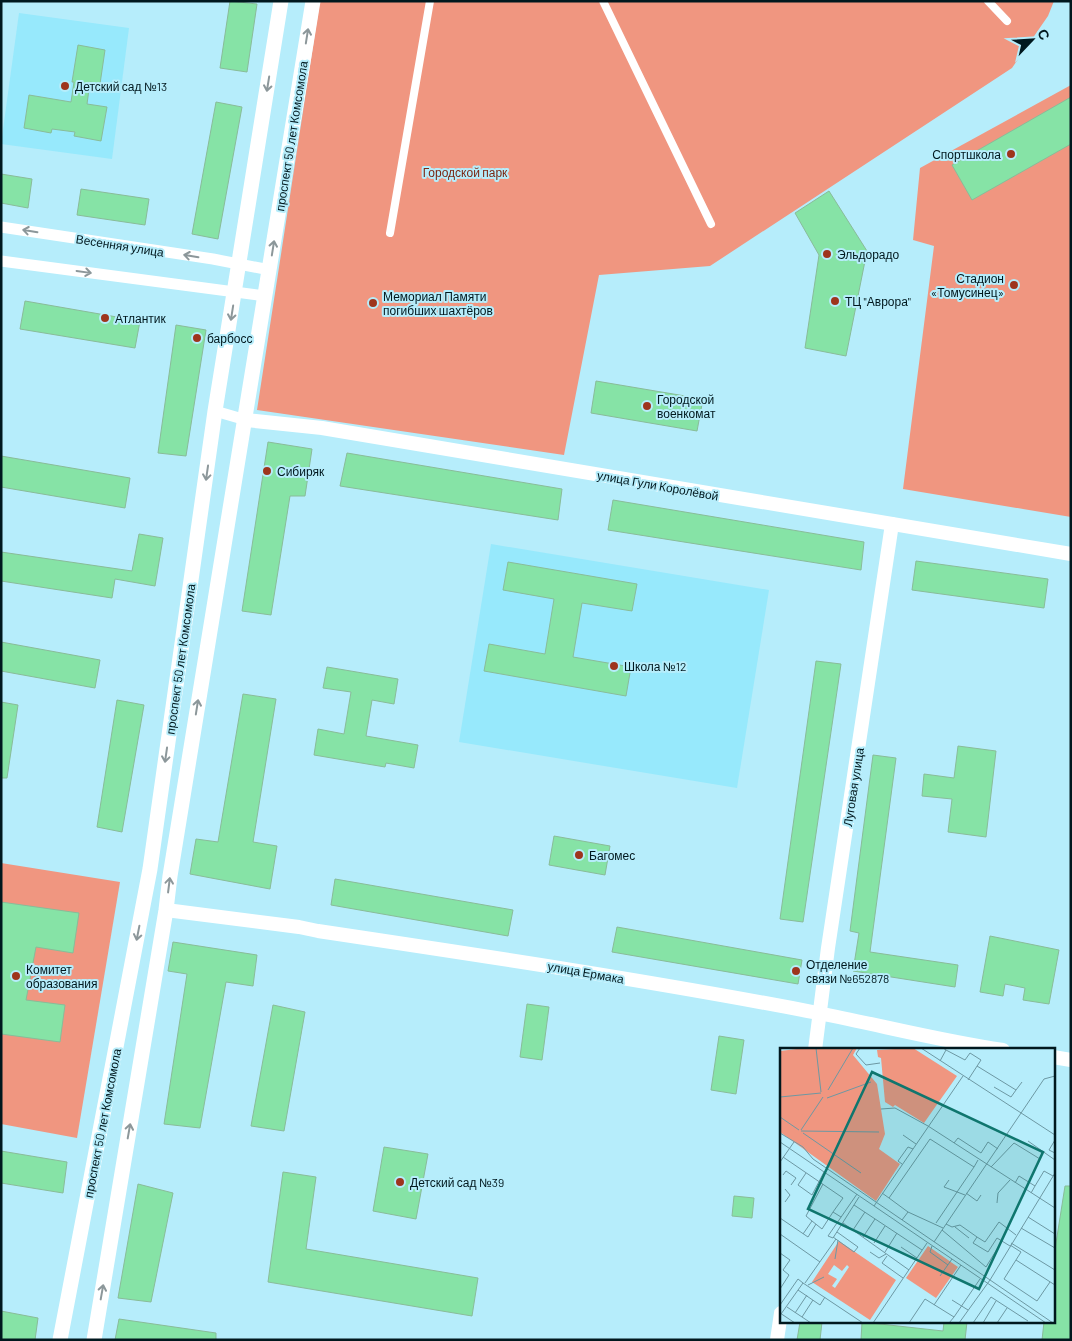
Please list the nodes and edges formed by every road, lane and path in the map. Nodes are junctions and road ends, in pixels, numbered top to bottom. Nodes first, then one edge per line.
1 (281, 1) edge
2 (313, 1) edge
3 (430, 1) edge
4 (603, 1) edge
5 (988, 1) edge
6 (1007, 21) dead end
7 (711, 224) dead end
8 (1, 227) edge
9 (390, 233) dead end
10 (1, 261) edge
11 (239, 264) junction
12 (270, 270) junction
13 (235, 293) junction
14 (265, 296) junction
15 (215, 412) junction
16 (246, 420) junction
17 (892, 524) junction
18 (1071, 554) edge
19 (143, 907) junction
20 (166, 910) junction
21 (819, 1013) junction
22 (815, 1048) edge
23 (990, 1048) edge
24 (1054, 1057) edge
25 (1071, 1060) edge
26 (780, 1320) edge
27 (60, 1340) edge
28 (94, 1340) edge
29 (777, 1340) edge

1 -> 11 main road, проспект 50 лет Комсомола
12 -> 2 main road, проспект 50 лет Комсомола
3 - 9 street
4 - 7 street
5 - 6 street
11 -> 8 street, Весенняя улица
10 -> 13 street
11 - 12 street
11 - 13 main road, проспект 50 лет Комсомола
12 - 14 main road, проспект 50 лет Комсомола
13 - 14 street
13 -> 15 main road, проспект 50 лет Комсомола
14 - 16 main road, проспект 50 лет Комсомола
15 - 16 street
15 -> 19 main road, проспект 50 лет Комсомола
16 - 17 street, улица Гули Королёвой
20 -> 16 main road, проспект 50 лет Комсомола
17 - 18 street, улица Гули Королёвой
17 - 21 street, Луговая улица
19 - 20 main road
19 -> 27 main road, проспект 50 лет Комсомола
20 - 21 street, улица Ермака
28 -> 20 main road, проспект 50 лет Комсомола
21 - 22 street, Луговая улица
21 - 23 street, улица Ермака
24 - 25 street
26 - 29 street

